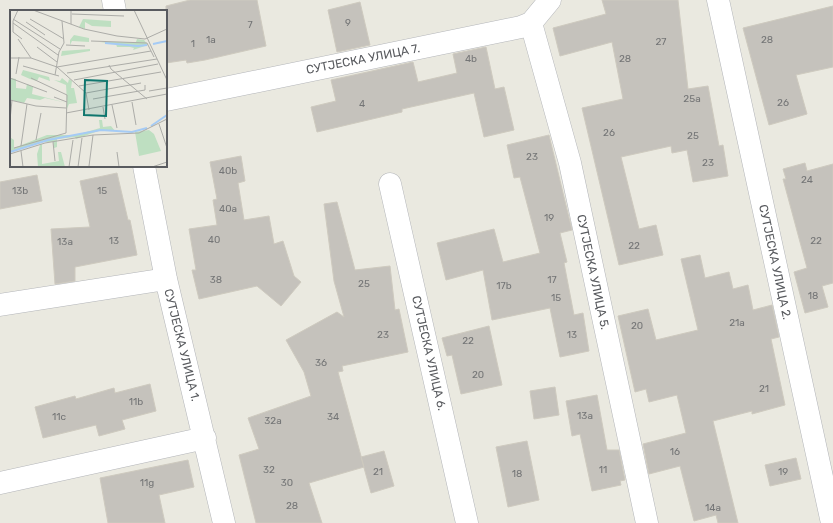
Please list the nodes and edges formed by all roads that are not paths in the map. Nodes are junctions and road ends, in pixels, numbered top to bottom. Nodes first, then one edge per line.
1 (112, 0) edge
2 (550, 0) edge
3 (718, 0) edge
4 (115, 10) edge
5 (531, 23) junction
6 (167, 100) edge
7 (144, 167) edge
8 (390, 184) dead end
9 (166, 279) junction
10 (0, 305) edge
11 (205, 438) junction
12 (0, 483) edge
13 (224, 523) edge
14 (467, 523) edge
15 (647, 523) edge
16 (832, 523) edge

1 - 4 street
2 - 5 street
3 - 16 street, СУТЈЕСКА УЛИЦА 2.
5 - 6 street, СУТЈЕСКА УЛИЦА 7.
5 - 15 street, СУТЈЕСКА УЛИЦА 5.
7 - 9 street, СУТЈЕСКА УЛИЦА 1.
8 - 14 street, СУТЈЕСКА УЛИЦА 6.
9 - 10 street
9 - 11 street, СУТЈЕСКА УЛИЦА 1.
11 - 12 street
11 - 13 street, СУТЈЕСКА УЛИЦА 1.

